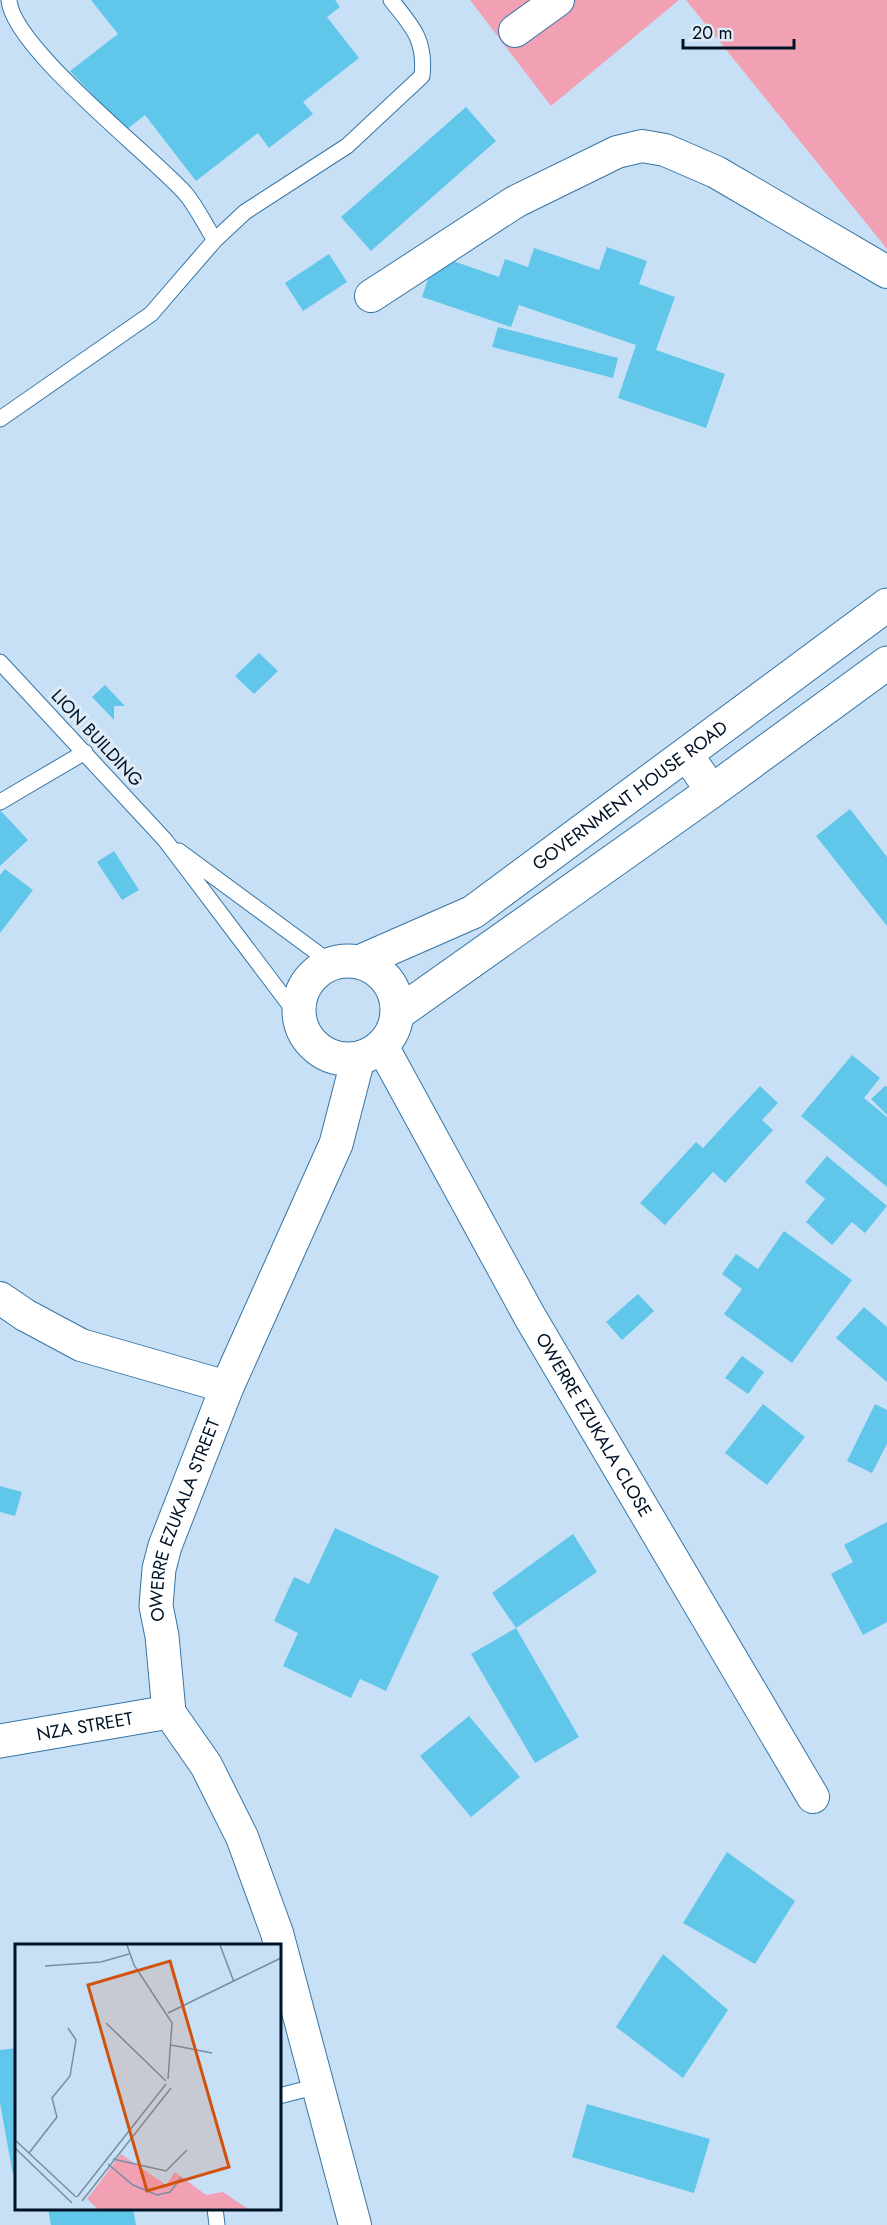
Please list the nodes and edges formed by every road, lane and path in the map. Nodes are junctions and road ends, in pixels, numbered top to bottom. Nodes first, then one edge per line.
1 (391, 0) edge
2 (558, 0) edge
3 (6, 11) edge
4 (515, 31) dead end
5 (214, 240) junction
6 (887, 272) edge
7 (371, 296) dead end
8 (0, 419) edge
9 (887, 605) edge
10 (0, 662) edge
11 (887, 663) edge
12 (85, 752) junction
13 (687, 755) junction
14 (712, 791) junction
15 (0, 802) edge
16 (165, 840) junction
17 (345, 962) junction
18 (397, 1014) junction
19 (298, 1016) junction
20 (370, 1053) junction
21 (0, 1298) edge
22 (227, 1387) junction
23 (169, 1712) junction
24 (0, 1741) edge
25 (813, 1797) dead end
26 (280, 1944) edge
27 (280, 1944) edge
28 (318, 2086) junction
29 (280, 2096) edge
30 (214, 2210) edge
31 (217, 2225) edge
32 (354, 2225) edge

1 - 5 lane
2 - 4 street
3 - 5 lane
5 - 8 lane
6 - 7 street
9 - 13 street, GOVERNMENT HOUSE ROAD
10 - 12 lane, LION BUILDING
11 - 14 street
12 - 15 lane
12 - 16 lane, LION BUILDING
13 - 14 street
13 - 17 street, GOVERNMENT HOUSE ROAD
14 - 18 street
16 - 17 lane, LION BUILDING
16 - 19 lane, LION BUILDING
17 - 18 street
17 - 19 street
18 - 20 street
19 - 20 street
20 - 22 street, OWERRE EZUKALA STREET
20 - 25 street, OWERRE EZUKALA CLOSE
21 - 22 street
22 - 23 street, OWERRE EZUKALA STREET
23 - 24 street, NZA STREET
23 - 27 street, OWERRE EZUKALA STREET
26 - 28 street, OWERRE EZUKALA STREET
28 - 29 lane
28 - 32 street, OWERRE EZUKALA STREET
30 - 31 lane

